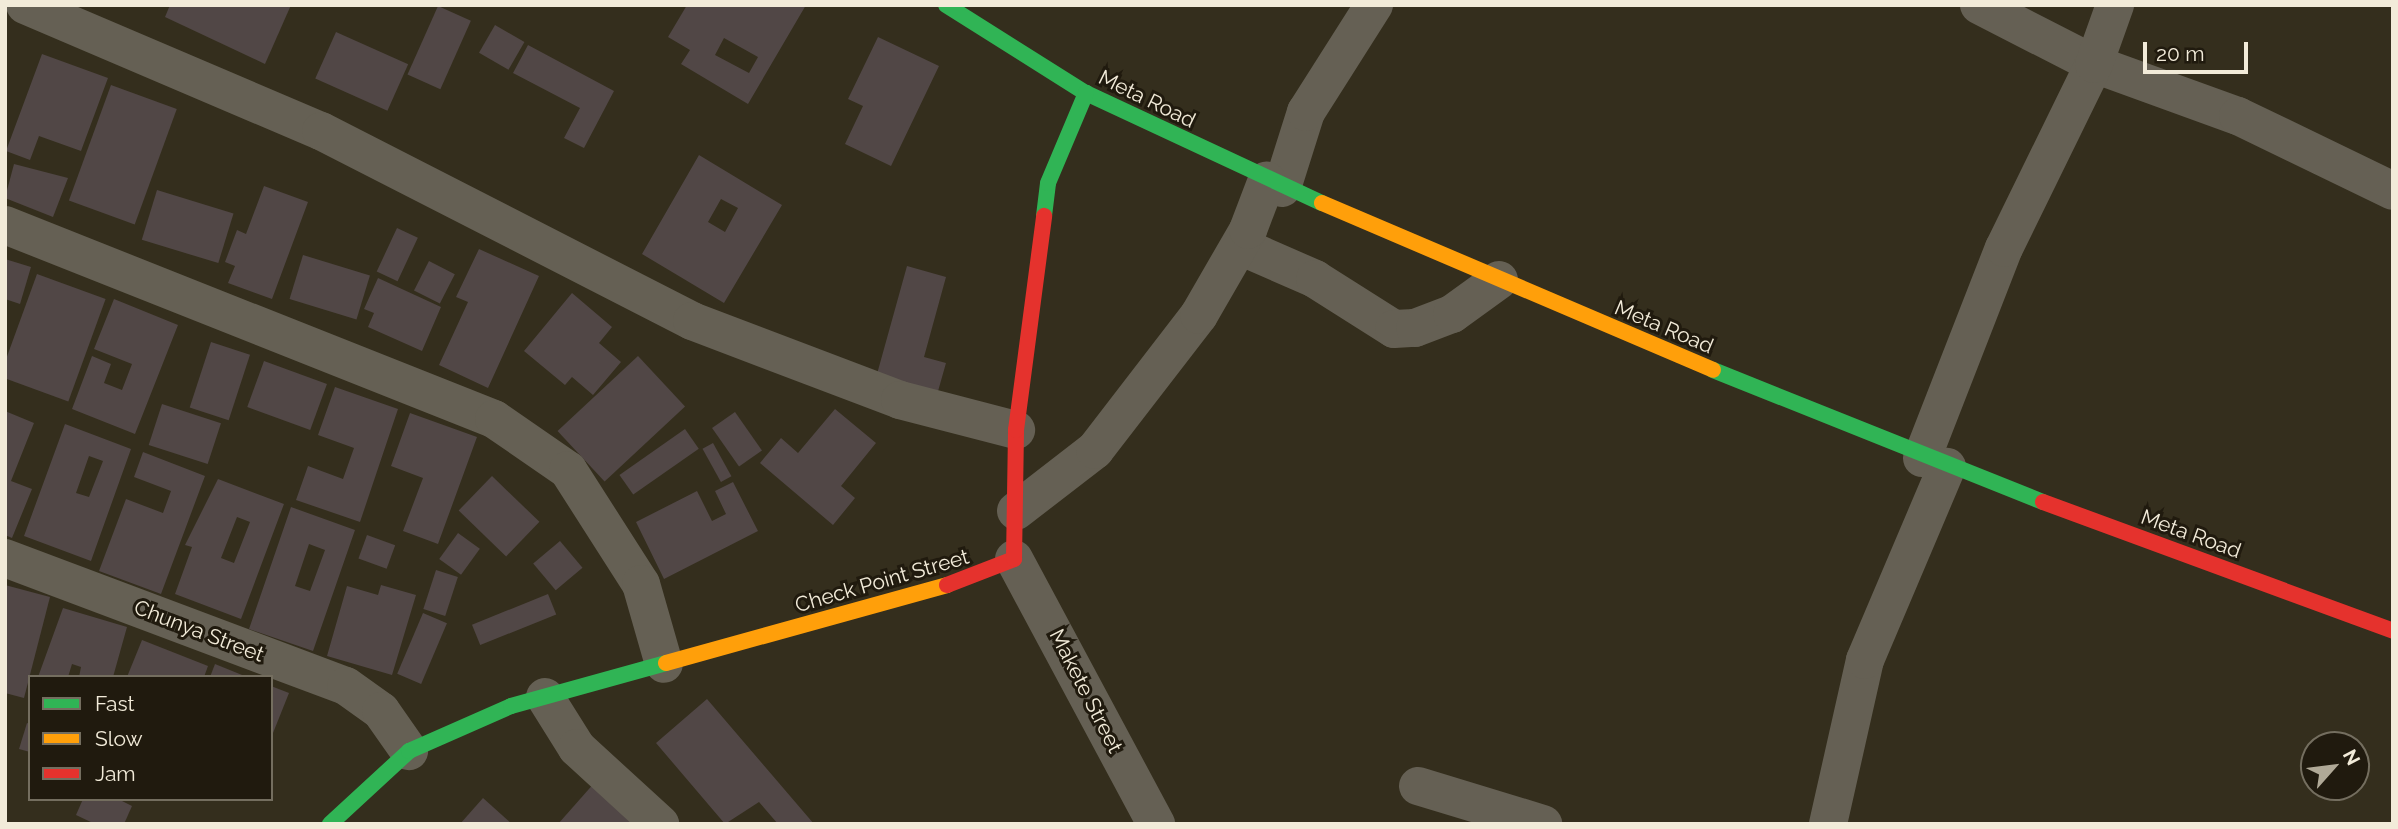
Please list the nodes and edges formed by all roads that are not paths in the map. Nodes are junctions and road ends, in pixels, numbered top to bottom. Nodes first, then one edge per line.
1 (25, 5) edge
2 (946, 5) edge
3 (1374, 5) edge
4 (1979, 5) edge
5 (2115, 5) edge
6 (2094, 64) junction
7 (1086, 93) junction
8 (1275, 184) junction
9 (2393, 191) edge
10 (5, 225) edge
11 (1240, 246) junction
12 (1499, 280) junction
13 (1016, 430) junction
14 (1934, 462) junction
15 (1016, 511) junction
16 (5, 558) edge
17 (1014, 559) junction
18 (2393, 631) edge
19 (664, 664) junction
20 (545, 696) junction
21 (409, 751) junction
22 (1418, 786) dead end
23 (330, 824) edge
24 (660, 824) edge
25 (1156, 824) edge
26 (1543, 824) edge
27 (1828, 824) edge

1 - 13 street
2 - 7 street, Meta Road
3 - 8 street
4 - 6 street
5 - 6 street
6 - 9 street
6 - 14 street
7 - 8 street, Meta Road
7 - 13 street
8 - 11 street
8 - 12 street, Meta Road
10 - 19 street
11 - 12 street
11 - 15 street
12 - 14 street, Meta Road
13 - 15 street
14 - 18 street, Meta Road
14 - 27 street
15 - 17 street
16 - 21 street, Chunya Street
17 - 19 street, Check Point Street
17 - 25 street, Makete Street
19 - 20 street, Check Point Street
20 - 21 street, Check Point Street
20 - 24 street
21 - 23 street, Check Point Street
22 - 26 street

